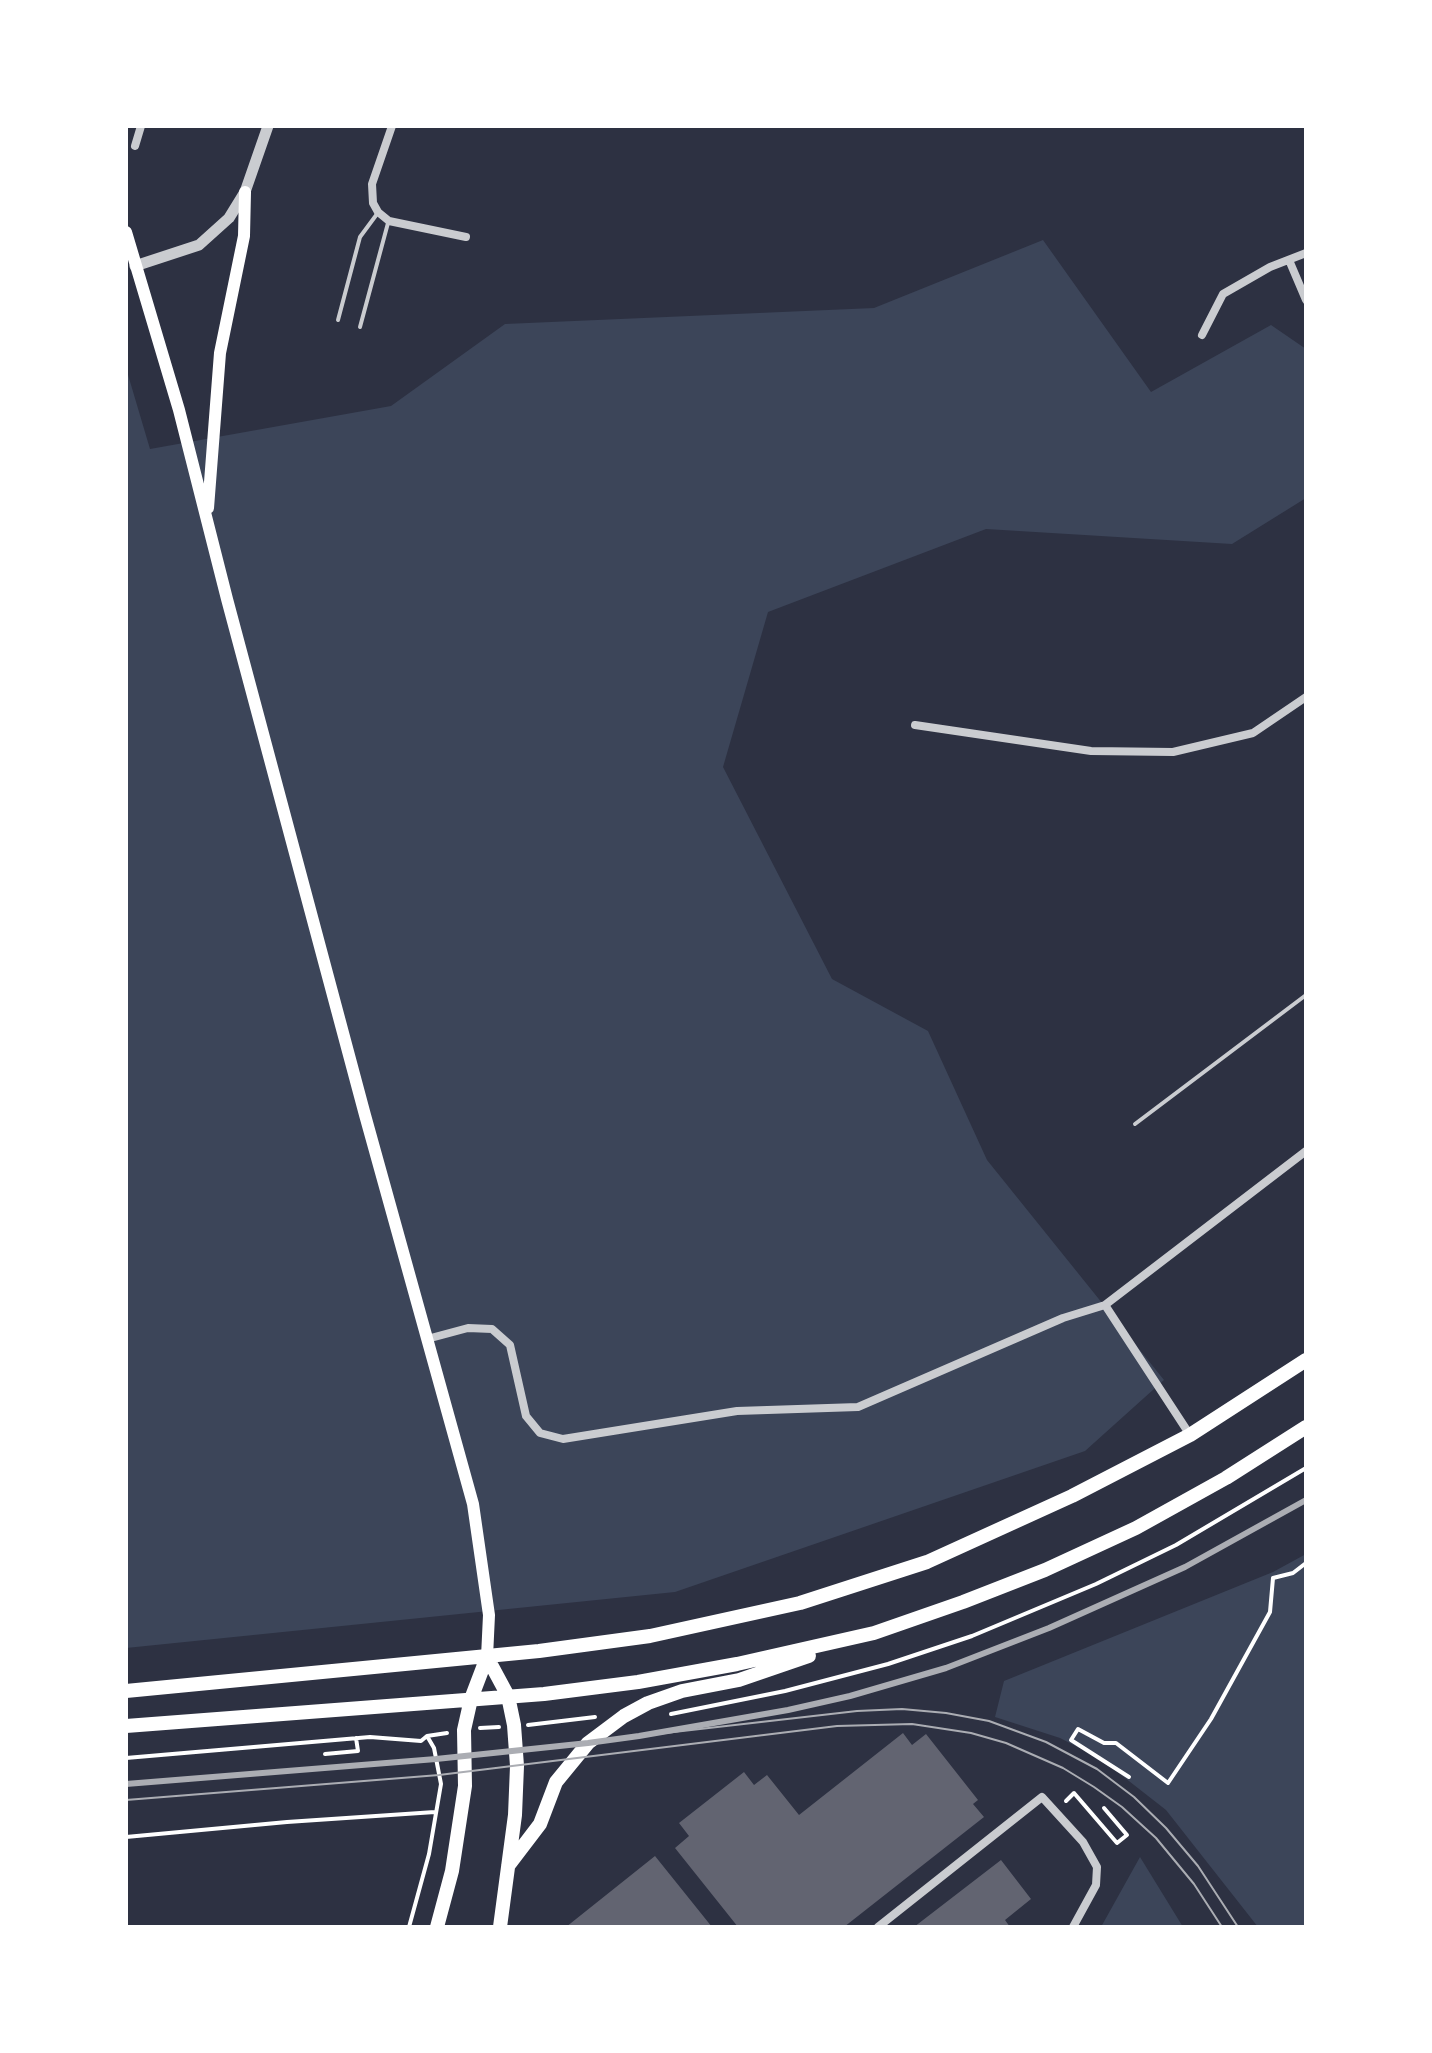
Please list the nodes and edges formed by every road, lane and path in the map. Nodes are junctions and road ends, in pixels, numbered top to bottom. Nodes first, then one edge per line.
1 (141, 126) edge
2 (268, 126) edge
3 (392, 126) edge
4 (135, 146) dead end
5 (245, 192) junction
6 (378, 212) junction
7 (389, 221) junction
8 (126, 232) edge
9 (466, 237) dead end
10 (1306, 253) edge
11 (1289, 260) junction
12 (135, 266) junction
13 (1306, 300) edge
14 (338, 320) dead end
15 (360, 327) dead end
16 (1202, 335) dead end
17 (207, 519) junction
18 (1306, 697) edge
19 (915, 725) dead end
20 (1306, 995) edge
21 (1135, 1124) dead end
22 (1306, 1151) edge
23 (1105, 1305) junction
24 (427, 1339) junction
25 (1306, 1360) edge
26 (1306, 1427) edge
27 (1190, 1435) junction
28 (1306, 1563) edge
29 (874, 1633) junction
30 (487, 1657) junction
31 (126, 1691) edge
32 (508, 1696) junction
33 (471, 1699) junction
34 (126, 1726) edge
35 (427, 1736) dead end
36 (356, 1738) dead end
37 (325, 1754) dead end
38 (1129, 1777) dead end
39 (1066, 1801) dead end
40 (1104, 1808) dead end
41 (435, 1812) junction
42 (126, 1837) edge
43 (508, 1866) junction
44 (409, 1927) edge
45 (437, 1927) edge
46 (500, 1927) edge
47 (878, 1927) edge
48 (1073, 1927) edge

1 - 4 street
2 - 5 street
3 - 6 street
5 - 12 street
5 - 17 main road
6 - 7 street
6 - 14 lane
7 - 9 street
7 - 15 lane
8 - 12 main road
10 - 11 street
11 - 13 street
11 - 16 street
12 - 17 main road
17 - 24 main road
18 - 19 street
20 - 21 lane
22 - 23 street
23 - 24 street
23 - 27 street
24 - 30 main road
25 - 27 main road
26 - 29 main road
27 - 30 main road
28 - 38 path
29 - 32 main road
29 - 43 main road
30 - 31 main road
30 - 32 main road
30 - 33 main road
32 - 33 main road
32 - 43 main road
33 - 34 main road
33 - 45 main road
35 - 41 path
36 - 37 path
39 - 40 path
41 - 42 path
41 - 44 path
43 - 46 main road
47 - 48 street

